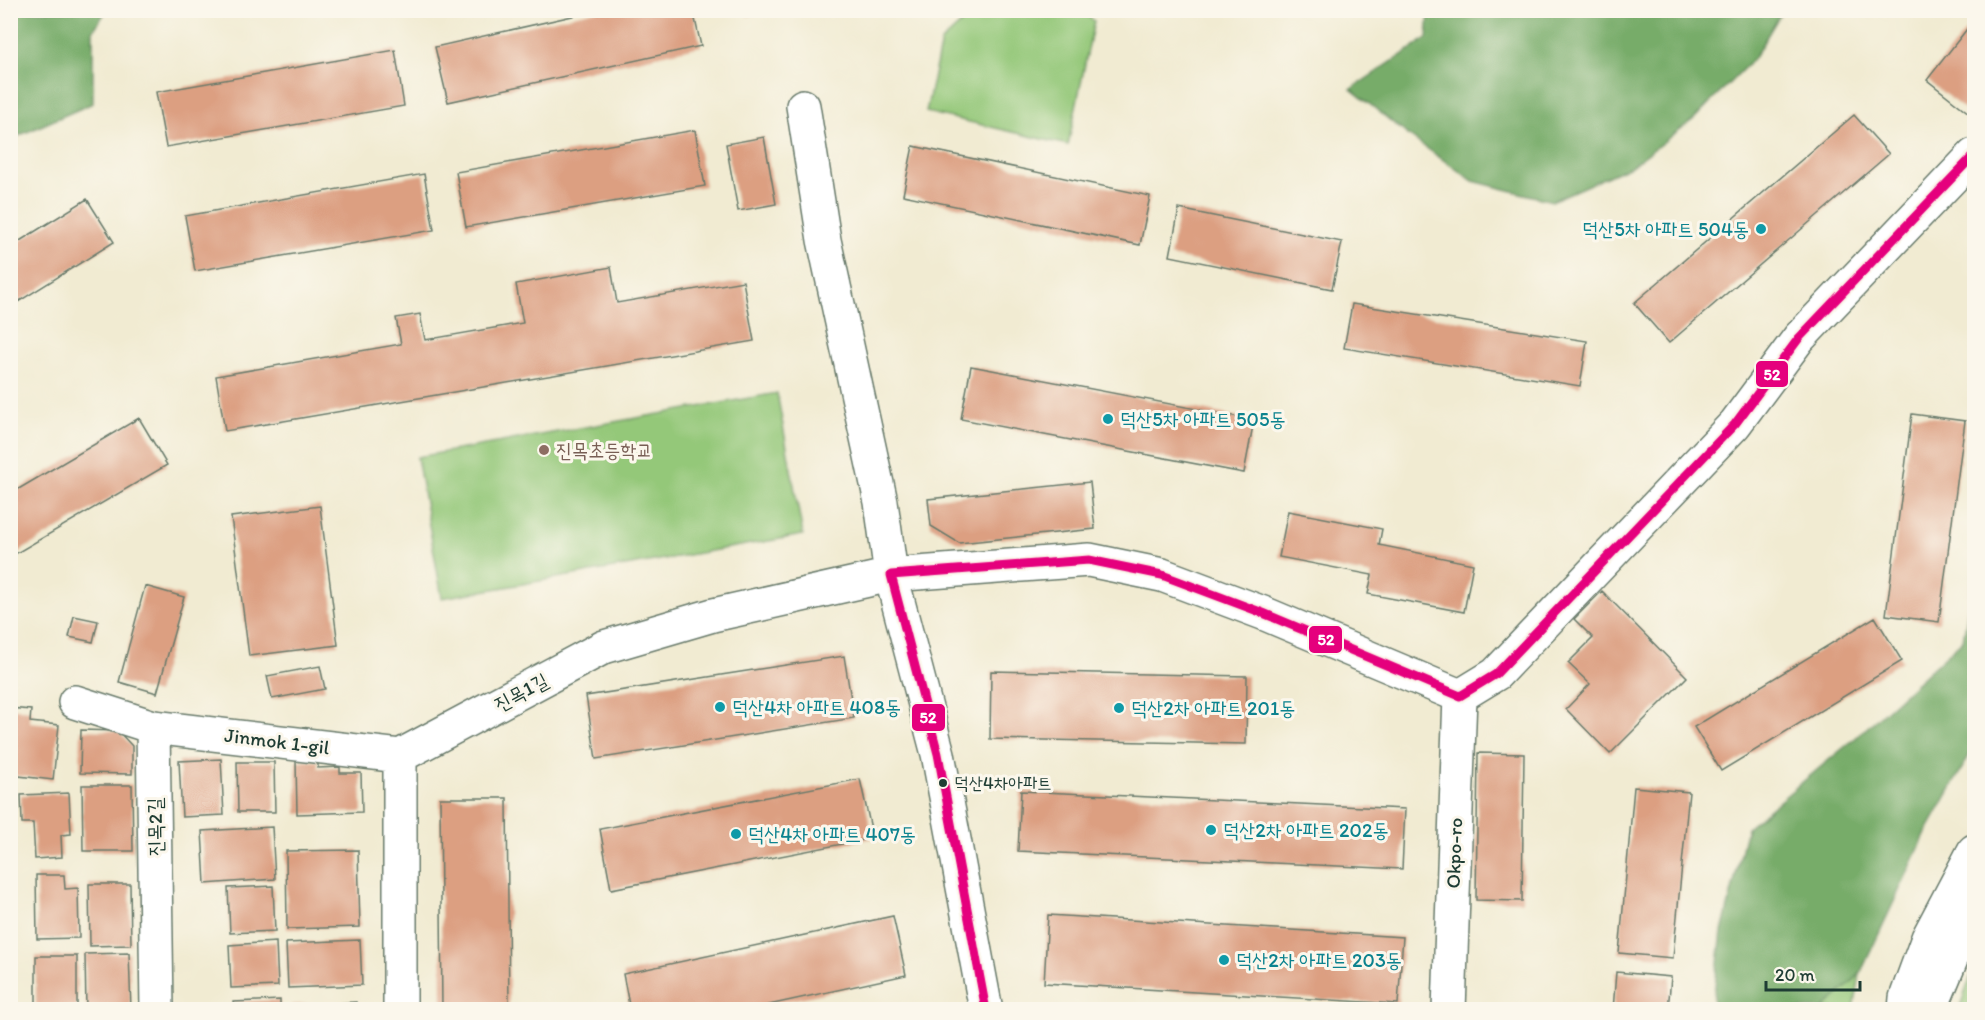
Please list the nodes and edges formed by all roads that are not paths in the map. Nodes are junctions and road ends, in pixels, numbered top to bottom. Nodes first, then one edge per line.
1 (803, 106) dead end
2 (1974, 154) edge
3 (891, 576) junction
4 (1460, 696) junction
5 (75, 702) dead end
6 (153, 727) junction
7 (400, 756) junction
8 (1974, 852) edge
9 (1974, 911) edge
10 (157, 1010) edge
11 (400, 1010) edge
12 (986, 1010) edge
13 (1449, 1010) edge
14 (1905, 1010) edge
15 (1930, 1010) edge

1 - 3 street
2 - 4 street
3 - 4 street, 진목1길
3 - 7 street, 진목1길
3 - 12 street
4 - 13 street, Okpo-ro
5 - 6 street
6 - 7 street, Jinmok 1-gil
6 - 10 street, 진목2길
7 - 11 street
8 - 14 street
9 - 15 street

